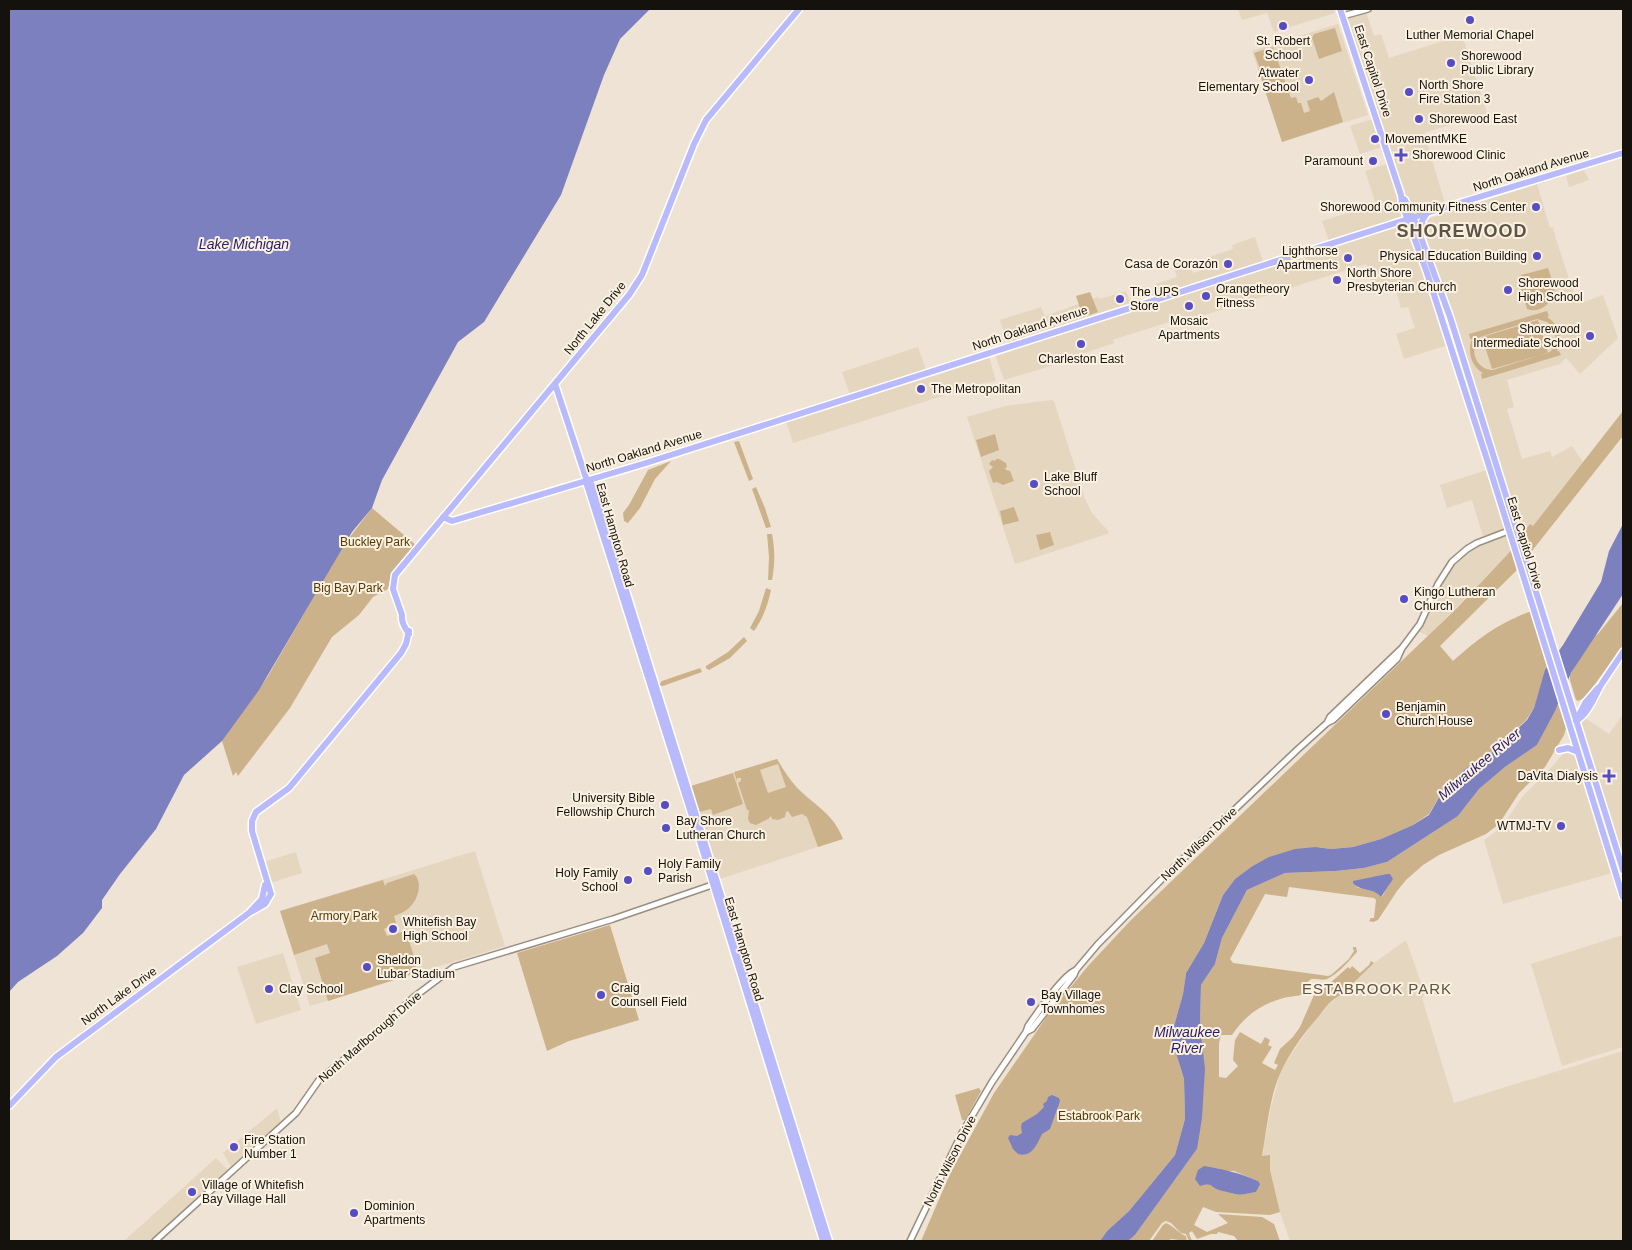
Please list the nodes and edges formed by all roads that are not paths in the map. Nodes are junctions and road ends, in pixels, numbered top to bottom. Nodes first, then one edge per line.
1 (799, 9) edge
2 (1340, 9) edge
3 (1368, 9) edge
4 (1342, 16) junction
5 (1623, 153) edge
6 (1427, 213) junction
7 (1410, 218) junction
8 (1431, 263) junction
9 (1427, 273) junction
10 (1444, 302) junction
11 (555, 384) junction
12 (1490, 469) junction
13 (587, 481) junction
14 (1505, 492) junction
15 (1497, 494) junction
16 (443, 517) junction
17 (1516, 528) junction
18 (1508, 531) junction
19 (1520, 567) junction
20 (1533, 581) junction
21 (1623, 652) edge
22 (1599, 688) junction
23 (1570, 701) junction
24 (1584, 703) junction
25 (1576, 721) junction
26 (1572, 728) junction
27 (1559, 750) dead end
28 (1578, 752) junction
29 (252, 814) junction
30 (1623, 870) edge
31 (716, 884) junction
32 (265, 885) junction
33 (270, 895) junction
34 (1623, 897) edge
35 (249, 913) junction
36 (9, 1106) edge
37 (155, 1241) edge
38 (823, 1241) edge
39 (829, 1241) edge
40 (910, 1241) edge

1 - 11 main road, North Lake Drive
2 - 4 main road, East Capitol Drive
3 - 4 street
4 - 7 main road, East Capitol Drive
5 - 6 main road, North Oakland Avenue
6 - 7 main road, North Oakland Avenue
6 - 8 main road
7 - 8 main road, East Capitol Drive
7 - 9 main road, East Capitol Drive
7 - 13 main road, North Oakland Avenue
8 - 10 main road, East Capitol Drive
9 - 10 main road
9 - 12 main road, East Capitol Drive
10 - 14 main road, East Capitol Drive
11 - 13 main road, East Hampton Road
11 - 16 main road, North Lake Drive
12 - 14 main road
12 - 15 main road, East Capitol Drive
13 - 16 main road, North Oakland Avenue
13 - 31 main road, East Hampton Road
14 - 17 main road, East Capitol Drive
15 - 17 main road
15 - 18 main road, East Capitol Drive
16 - 29 main road, North Lake Drive
17 - 18 street, North Wilson Drive
17 - 20 main road, East Capitol Drive
18 - 19 main road, East Capitol Drive
18 - 20 main road
18 - 40 street, North Wilson Drive
19 - 20 main road
19 - 26 main road, East Capitol Drive
20 - 23 main road, East Capitol Drive
21 - 22 main road
22 - 24 main road
22 - 25 main road
23 - 24 main road
23 - 25 main road, East Capitol Drive
24 - 25 main road
25 - 26 main road
25 - 30 main road, East Capitol Drive
26 - 28 main road, East Capitol Drive
27 - 28 main road
28 - 34 main road, East Capitol Drive
29 - 32 main road
29 - 33 main road
31 - 37 street, North Marlborough Drive
31 - 38 main road, East Hampton Road
31 - 39 main road, East Hampton Road
32 - 33 main road
32 - 35 main road, North Lake Drive
33 - 35 main road, North Lake Drive
35 - 36 main road, North Lake Drive

